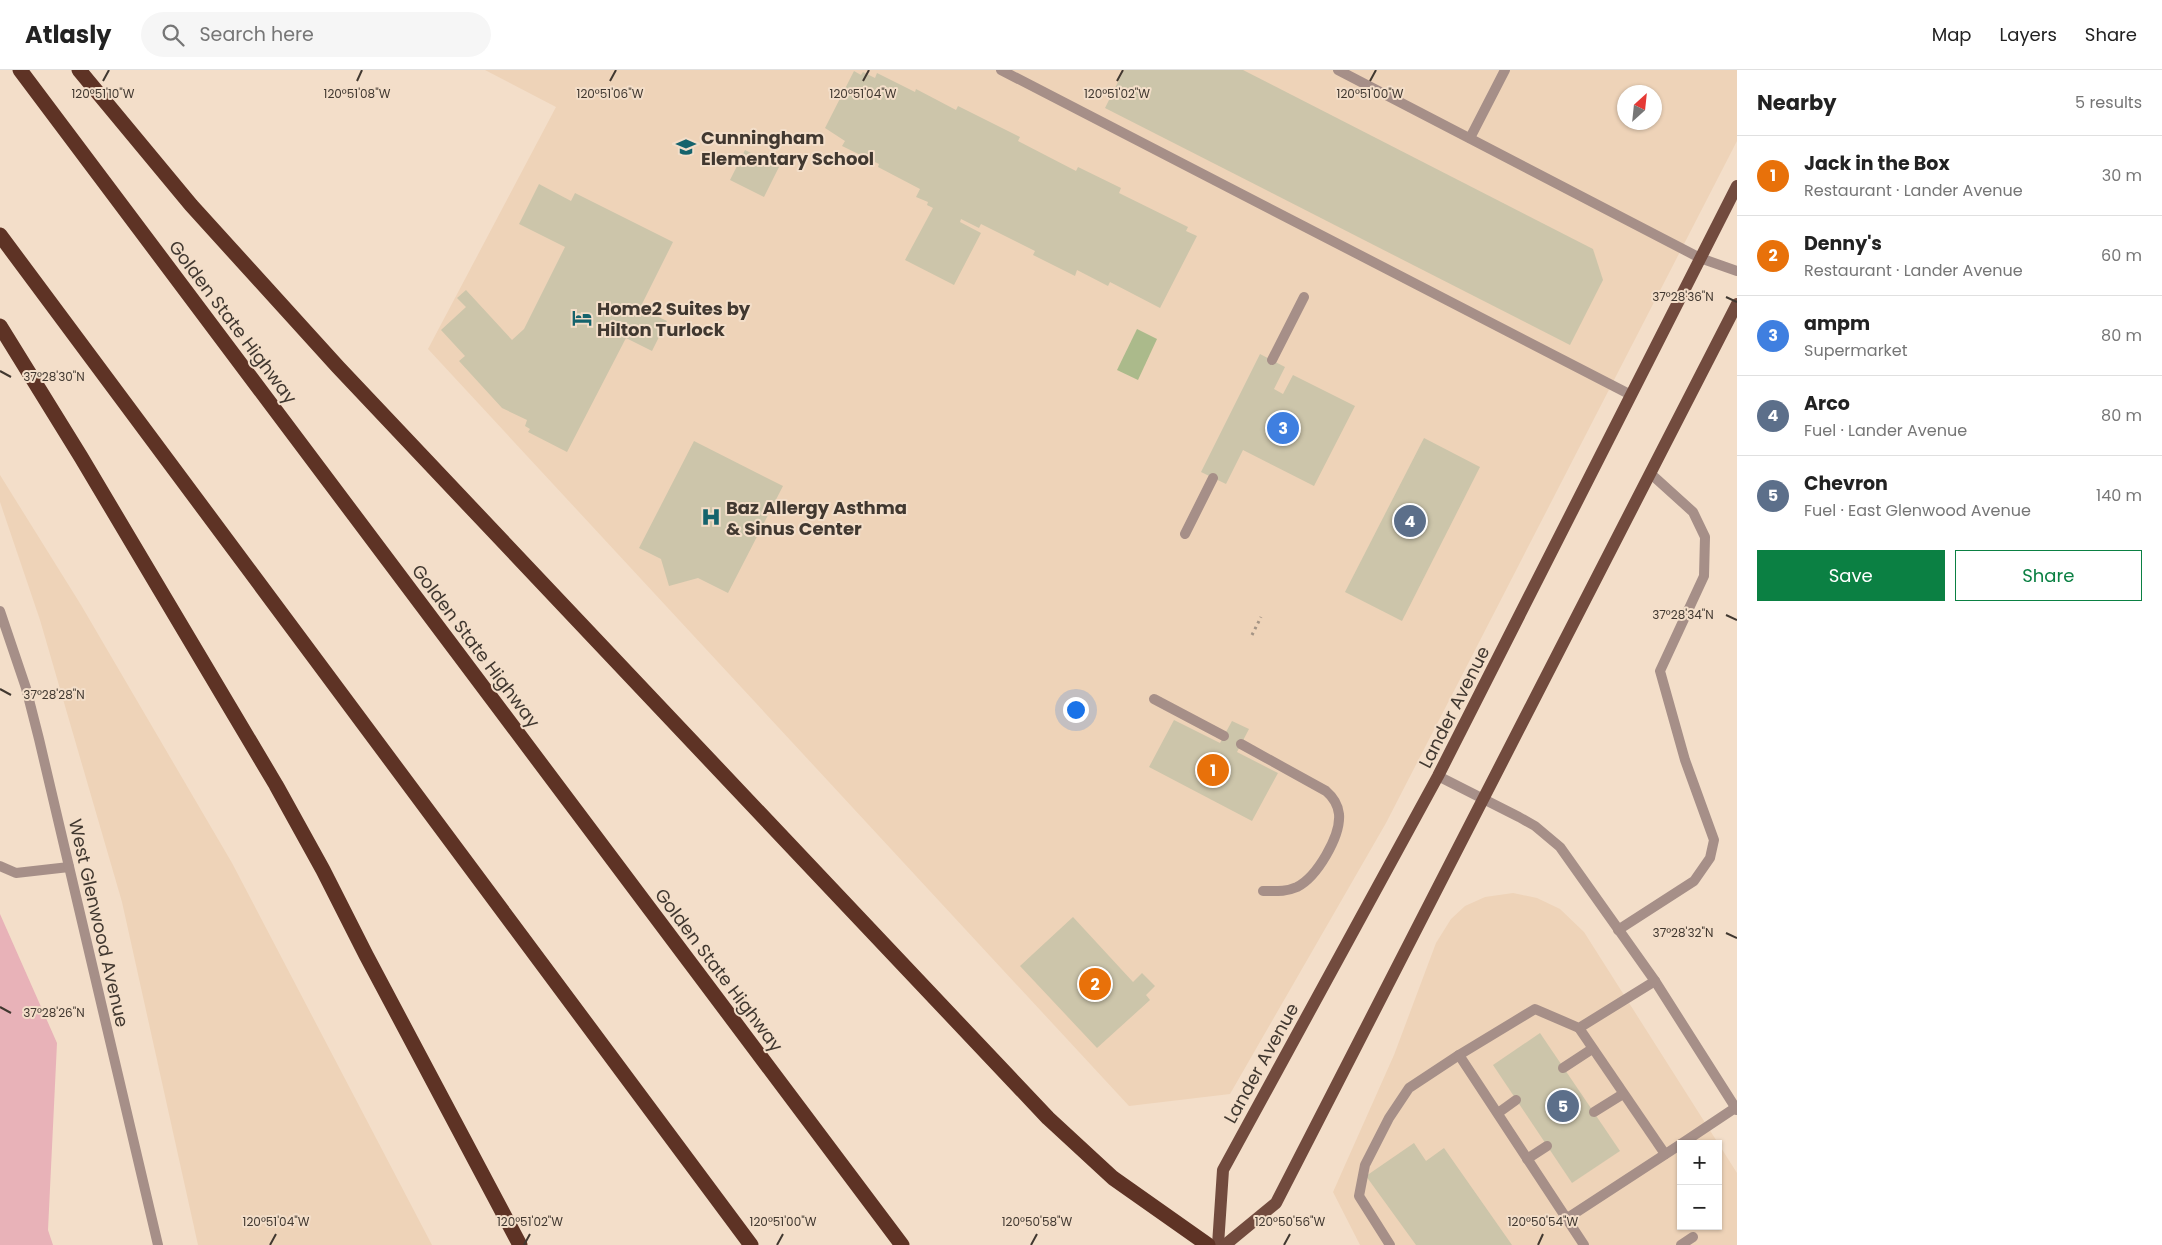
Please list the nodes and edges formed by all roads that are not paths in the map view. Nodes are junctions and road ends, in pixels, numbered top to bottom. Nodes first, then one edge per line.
1 (20, 70) edge
2 (79, 70) edge
3 (1001, 70) edge
4 (1338, 70) edge
5 (1505, 70) edge
6 (1470, 138) junction
7 (1737, 186) edge
8 (0, 235) edge
9 (1700, 258) junction
10 (1737, 271) edge
11 (1304, 297) dead end
12 (1737, 304) edge
13 (0, 326) edge
14 (1272, 360) dead end
15 (1631, 395) junction
16 (1651, 474) junction
17 (1213, 478) dead end
18 (1185, 534) dead end
19 (0, 611) edge
20 (4, 633) edge
21 (1154, 699) dead end
22 (1224, 736) dead end
23 (1241, 744) dead end
24 (1438, 776) junction
25 (1484, 800) junction
26 (0, 866) edge
27 (69, 867) junction
28 (1263, 891) dead end
29 (1618, 930) junction
30 (1655, 981) junction
31 (1579, 1028) junction
32 (1592, 1049) junction
33 (1459, 1055) junction
34 (1563, 1068) dead end
35 (1623, 1094) junction
36 (1516, 1100) dead end
37 (1736, 1109) edge
38 (1594, 1112) dead end
39 (1498, 1113) junction
40 (1687, 1140) edge
41 (1547, 1146) dead end
42 (1677, 1146) edge
43 (1665, 1154) junction
44 (1527, 1159) junction
45 (1566, 1219) junction
46 (1693, 1237) dead end
47 (158, 1245) edge
48 (520, 1245) edge
49 (751, 1245) edge
50 (902, 1245) edge
51 (1208, 1245) edge
52 (1218, 1245) edge
53 (1225, 1245) edge
54 (1390, 1245) edge
55 (1584, 1245) edge
56 (1681, 1245) edge

1 - 50 highway, Golden State Highway
2 - 51 highway
3 - 15 street
4 - 6 street
5 - 6 street
6 - 9 street
7 - 9 main road, Lander Avenue
8 - 49 highway
9 - 10 street
9 - 15 main road, Lander Avenue
11 - 14 street
12 - 16 main road
13 - 48 highway
15 - 24 main road, Lander Avenue
16 - 25 main road
16 - 29 street
17 - 18 street
19 - 20 street, West Glenwood Avenue
20 - 27 street, West Glenwood Avenue
21 - 22 street
23 - 28 street
24 - 25 street
24 - 52 main road, Lander Avenue
25 - 29 street
25 - 53 main road
26 - 27 street
27 - 47 street, West Glenwood Avenue
29 - 30 street
30 - 31 street
30 - 37 street
31 - 32 street
31 - 33 street
32 - 34 street
32 - 35 street
33 - 39 street
33 - 54 street
35 - 38 street
35 - 43 street
36 - 39 street
37 - 40 street
39 - 44 street
41 - 44 street
42 - 43 street
43 - 45 street
44 - 45 street
45 - 55 street
46 - 56 street

